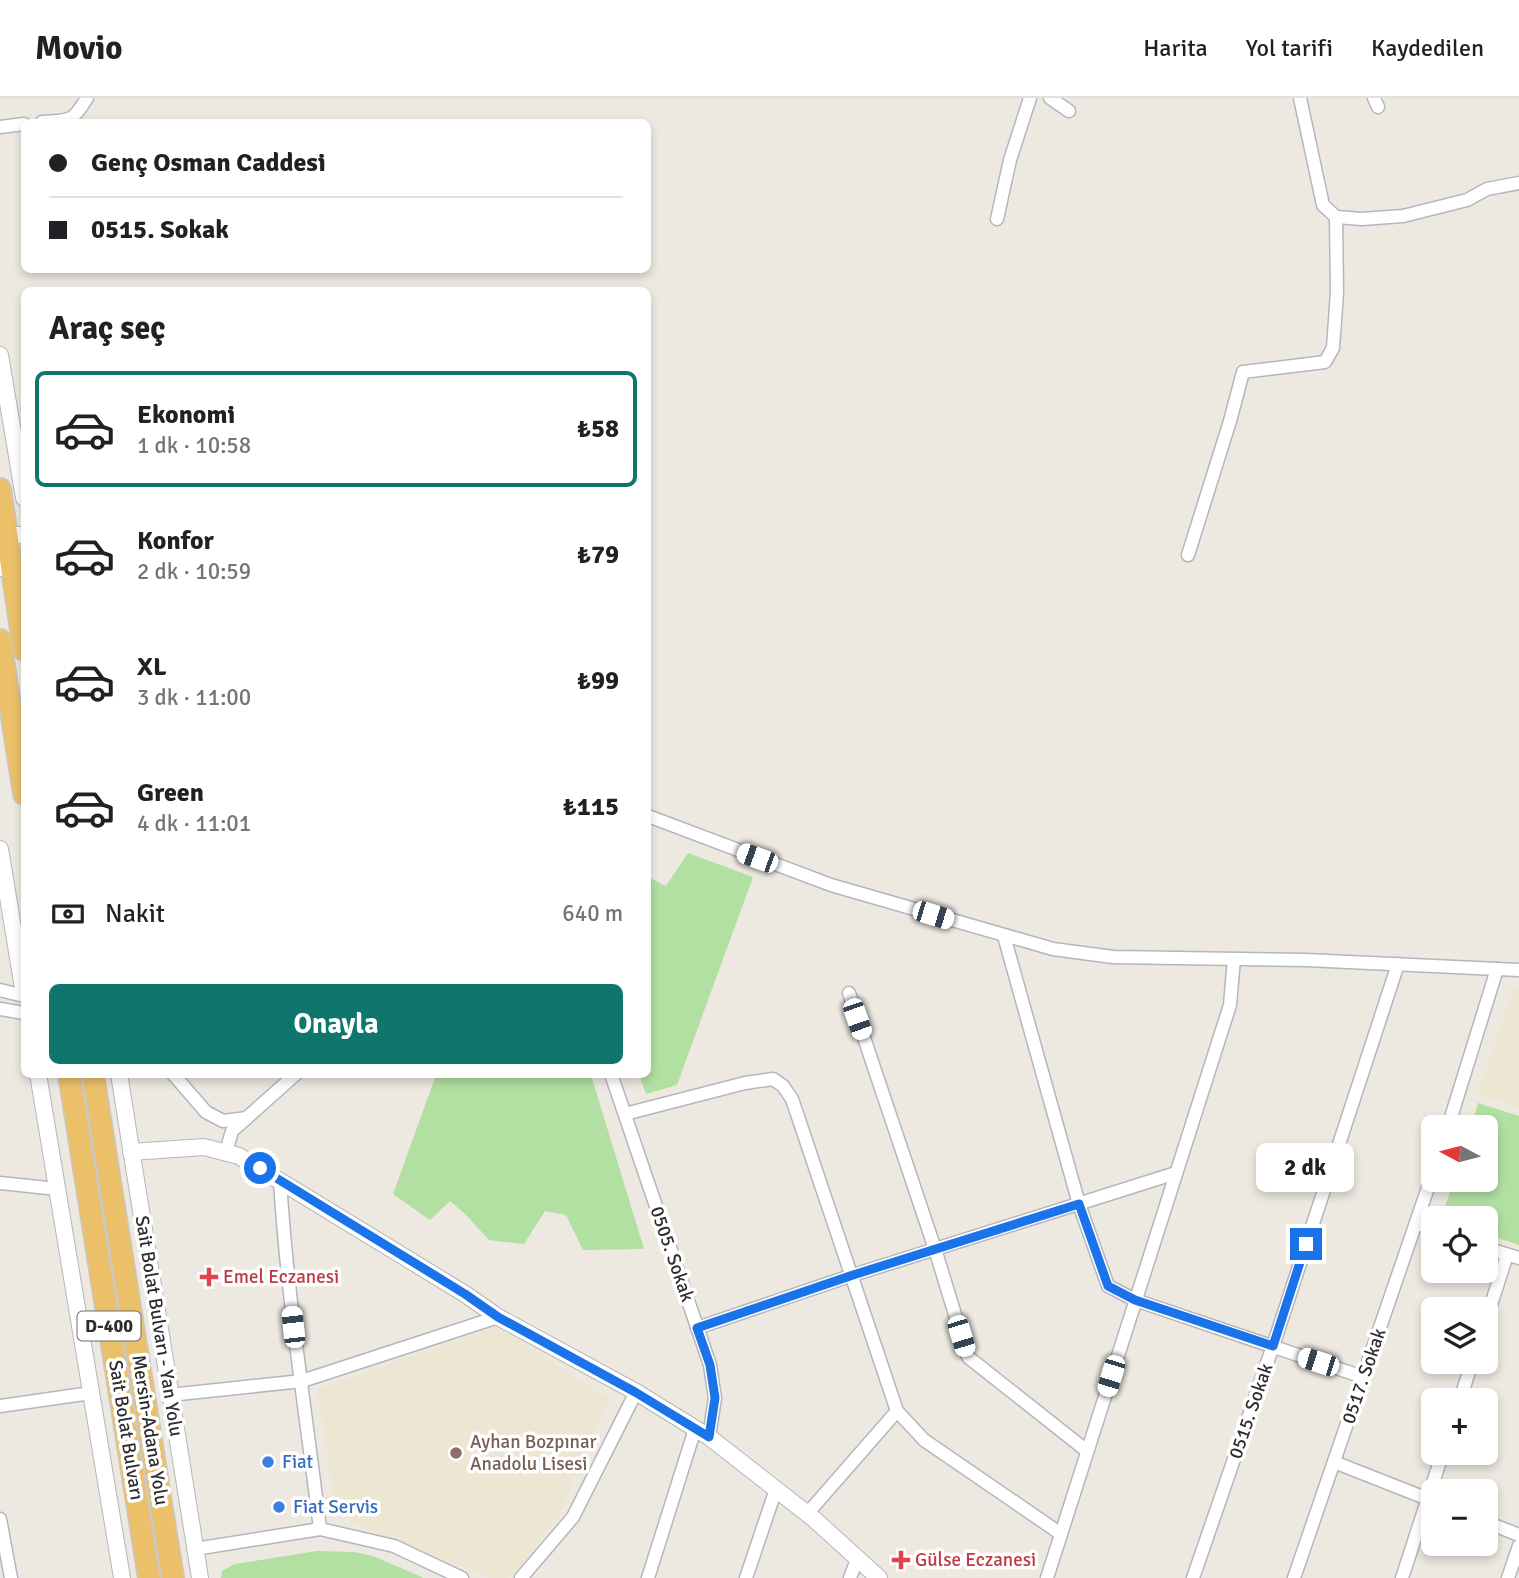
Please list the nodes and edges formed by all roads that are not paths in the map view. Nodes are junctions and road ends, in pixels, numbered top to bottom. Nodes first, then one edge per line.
1 (87, 98) edge
2 (1030, 98) edge
3 (1050, 98) edge
4 (1300, 98) edge
5 (1069, 111) dead end
6 (71, 119) edge
7 (21, 124) edge
8 (0, 127) edge
9 (1519, 183) edge
10 (1336, 217) junction
11 (997, 219) dead end
12 (0, 355) edge
13 (21, 480) edge
14 (0, 489) edge
15 (11, 535) edge
16 (1188, 555) dead end
17 (12, 568) edge
18 (21, 630) edge
19 (0, 640) edge
20 (21, 775) edge
21 (651, 817) edge
22 (0, 849) edge
23 (5, 904) edge
24 (1004, 936) junction
25 (1234, 959) junction
26 (1398, 964) junction
27 (1497, 969) junction
28 (1519, 970) edge
29 (21, 981) edge
30 (0, 990) edge
31 (849, 993) dead end
32 (21, 994) edge
33 (0, 1009) edge
34 (21, 1012) edge
35 (39, 1078) edge
36 (70, 1078) edge
37 (94, 1078) edge
38 (120, 1078) edge
39 (176, 1078) edge
40 (292, 1078) edge
41 (612, 1078) edge
42 (625, 1114) junction
43 (1452, 1115) edge
44 (247, 1118) junction
45 (131, 1152) junction
46 (226, 1152) junction
47 (1176, 1173) junction
48 (280, 1180) junction
49 (0, 1183) edge
50 (57, 1189) junction
51 (1428, 1192) edge
52 (1079, 1204) junction
53 (1418, 1224) junction
54 (1421, 1225) edge
55 (935, 1249) junction
56 (1513, 1257) edge
57 (853, 1275) junction
58 (1496, 1297) edge
59 (1135, 1300) junction
60 (498, 1317) junction
61 (697, 1328) junction
62 (1273, 1346) junction
63 (1363, 1377) junction
64 (302, 1381) junction
65 (635, 1392) junction
66 (91, 1393) junction
67 (170, 1395) junction
68 (0, 1406) edge
69 (897, 1411) junction
70 (702, 1433) junction
71 (1087, 1451) junction
72 (1334, 1462) junction
73 (776, 1489) junction
74 (1421, 1496) edge
75 (807, 1514) junction
76 (0, 1519) edge
77 (1421, 1525) edge
78 (1498, 1527) edge
79 (320, 1529) junction
80 (1061, 1534) junction
81 (1519, 1535) edge
82 (1519, 1546) edge
83 (3, 1549) edge
84 (195, 1549) junction
85 (857, 1559) junction
86 (11, 1578) edge
87 (122, 1578) edge
88 (149, 1578) edge
89 (173, 1578) edge
90 (200, 1578) edge
91 (462, 1578) edge
92 (521, 1578) edge
93 (648, 1578) edge
94 (746, 1578) edge
95 (850, 1578) edge
96 (879, 1578) edge
97 (1047, 1578) edge
98 (1193, 1578) edge
99 (1294, 1578) edge
100 (1402, 1578) edge
101 (1508, 1578) edge

1 - 6 street
2 - 11 street
3 - 5 street
4 - 10 street
7 - 8 street
9 - 10 street
10 - 16 street
12 - 13 street
14 - 15 highway
15 - 17 highway
17 - 18 highway
19 - 20 highway
21 - 24 street
22 - 23 street
23 - 29 street
24 - 25 street
24 - 52 street
25 - 26 street
25 - 47 street
26 - 27 street
26 - 62 street, 0515. Sokak
27 - 28 street
27 - 43 street
30 - 32 street
31 - 55 street
33 - 34 street
35 - 50 street
36 - 88 highway, Sait Bolat Bulvarı / D-400
37 - 89 highway, Mersin-Adana Yolu / D-400
38 - 45 street, Sait Bolat Bulvarı - Yan Yolu
39 - 44 street
40 - 44 street
41 - 42 street, 0505. Sokak
42 - 57 street
42 - 61 street, 0505. Sokak
44 - 46 street
45 - 46 street
45 - 67 street, Sait Bolat Bulvarı - Yan Yolu
46 - 48 street
47 - 52 street
47 - 59 street
48 - 60 street
48 - 64 street
49 - 50 street
50 - 66 street
51 - 53 street, 0517. Sokak
52 - 55 street
52 - 59 street
53 - 54 street
53 - 63 street, 0517. Sokak
55 - 57 street
55 - 71 street
56 - 58 street
57 - 61 street
57 - 69 street
59 - 62 street
59 - 71 street
60 - 64 street
60 - 65 street
61 - 70 street, 0505. Sokak
62 - 63 street
62 - 98 street, 0515. Sokak
63 - 72 street, 0517. Sokak
64 - 67 street
64 - 79 street
65 - 70 street
65 - 92 street
66 - 68 street
66 - 87 street
67 - 84 street, Sait Bolat Bulvarı - Yan Yolu
69 - 75 street
69 - 80 street
70 - 73 street
70 - 93 street, 0505. Sokak
71 - 80 street
72 - 74 street
72 - 99 street, 0517. Sokak
73 - 75 street
73 - 94 street
75 - 85 street
76 - 83 street
77 - 100 street
78 - 81 street
79 - 84 street
79 - 91 street
80 - 97 street
82 - 101 street
83 - 86 street
84 - 90 street, Sait Bolat Bulvarı - Yan Yolu
85 - 95 street
85 - 96 street

